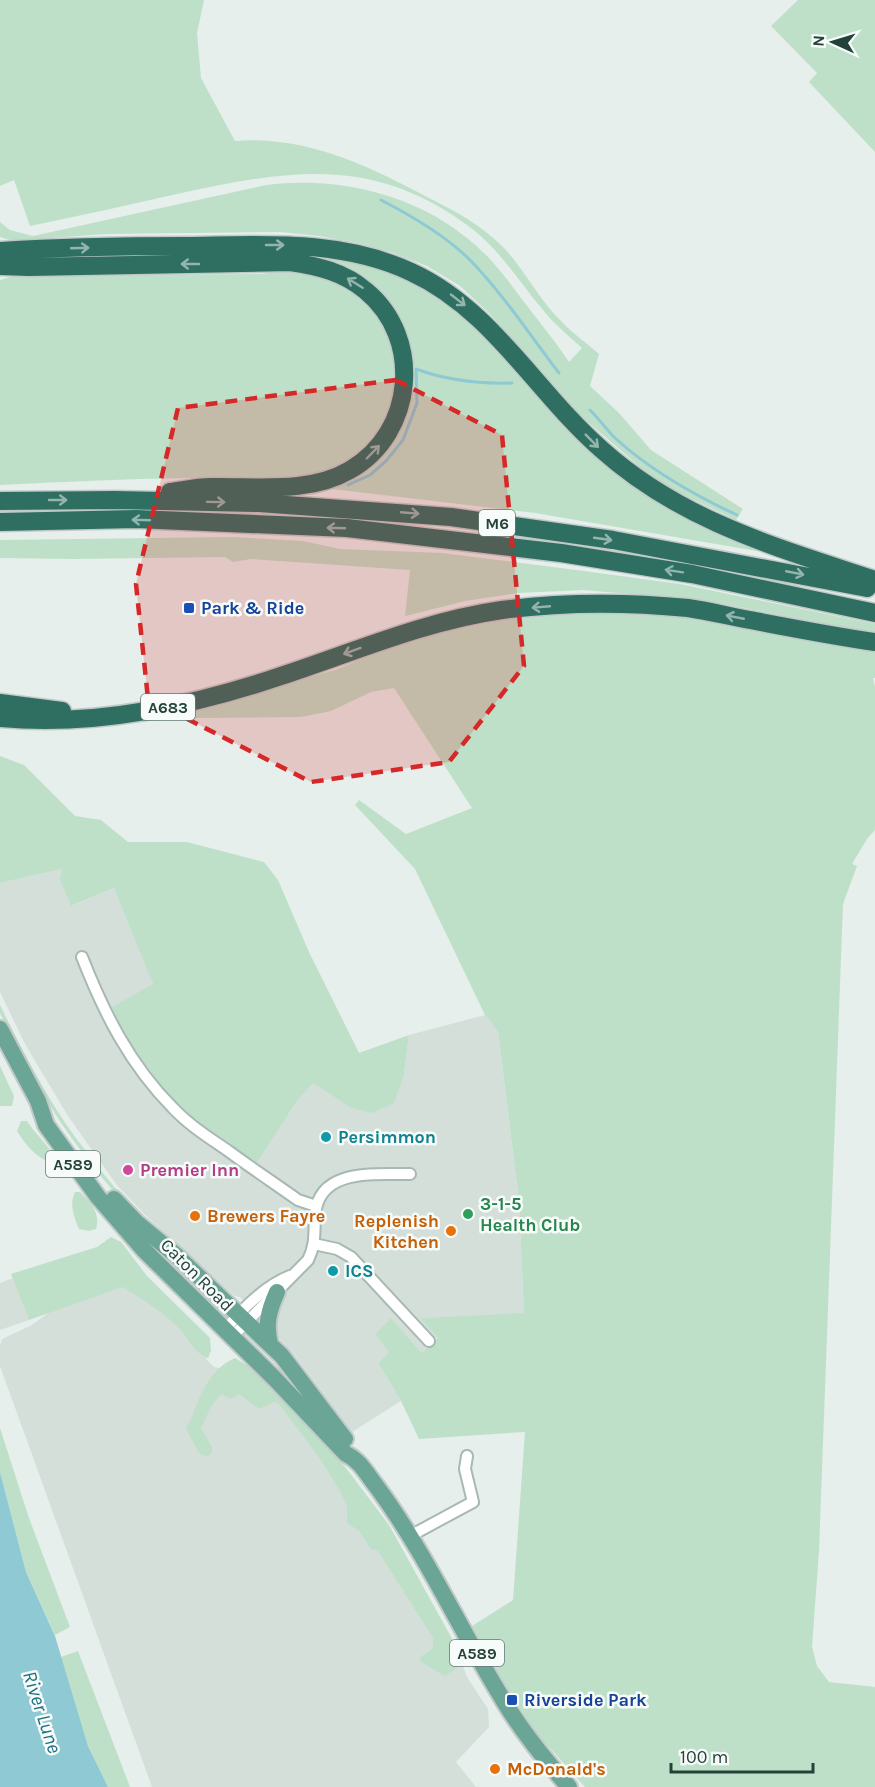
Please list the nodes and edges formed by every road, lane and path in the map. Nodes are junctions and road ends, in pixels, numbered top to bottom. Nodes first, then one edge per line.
1 (0, 240) edge
2 (21, 249) junction
3 (0, 250) edge
4 (0, 266) edge
5 (29, 267) junction
6 (0, 277) edge
7 (115, 500) junction
8 (0, 501) edge
9 (0, 522) edge
10 (875, 580) edge
11 (875, 590) edge
12 (875, 613) edge
13 (875, 642) edge
14 (0, 703) edge
15 (103, 717) junction
16 (6, 721) edge
17 (82, 957) dead end
18 (0, 1029) edge
19 (410, 1174) dead end
20 (316, 1206) junction
21 (123, 1217) junction
22 (314, 1244) junction
23 (294, 1275) junction
24 (277, 1292) junction
25 (236, 1326) junction
26 (429, 1341) dead end
27 (270, 1344) junction
28 (467, 1456) dead end
29 (354, 1458) junction
30 (410, 1536) junction
31 (568, 1787) edge

1 - 2 highway
2 - 3 highway
2 -> 10 highway
4 - 5 highway
5 - 6 highway
7 -> 5 highway
8 -> 7 highway, M6
7 -> 11 highway, M6
12 -> 9 highway, M6
13 -> 15 highway, A683
14 - 15 highway, A683
15 - 16 highway, A683
17 - 20 street
18 - 21 main road, Caton Road / A589
19 - 20 street
20 - 22 street
21 - 25 main road, Caton Road / A589
21 - 25 main road, Caton Road / A589
22 - 23 street
22 - 26 street
23 - 24 street
23 - 25 street
24 - 25 street
24 - 27 main road
25 - 27 main road, Caton Road / A589
25 - 29 main road, Caton Road / A589
27 - 29 main road, Caton Road / A589
28 - 30 street
29 - 30 main road, Caton Road / A589
30 - 31 main road, Caton Road / A589

